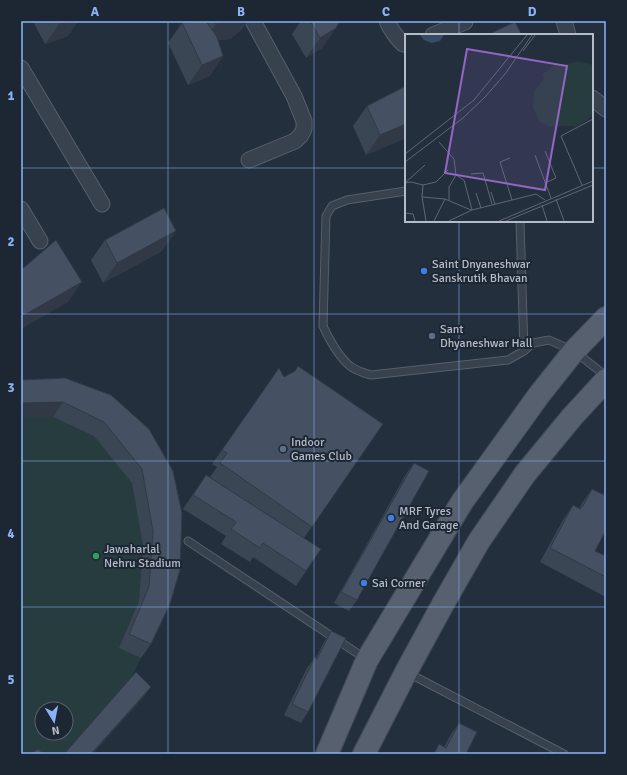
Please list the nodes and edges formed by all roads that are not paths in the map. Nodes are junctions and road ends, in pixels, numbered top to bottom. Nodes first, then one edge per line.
1 (253, 21) edge
2 (387, 21) edge
3 (564, 21) edge
4 (465, 22) edge
5 (435, 34) edge
6 (568, 34) edge
7 (405, 44) edge
8 (21, 68) edge
9 (593, 99) edge
10 (606, 109) edge
11 (249, 160) dead end
12 (405, 191) edge
13 (102, 204) dead end
14 (21, 210) edge
15 (520, 222) edge
16 (40, 241) dead end
17 (606, 318) edge
18 (524, 351) junction
19 (574, 351) junction
20 (606, 376) edge
21 (606, 380) edge
22 (188, 541) dead end
23 (367, 660) junction
24 (406, 672) junction
25 (327, 754) edge
26 (364, 754) edge
27 (564, 754) edge

1 - 11 street
2 - 7 street
3 - 6 street
4 - 5 street
8 - 13 street
9 - 10 street
12 - 18 lane
14 - 16 street
15 - 18 lane
17 - 19 main road
18 - 19 lane
19 - 20 lane
19 - 23 main road
21 - 24 main road
22 - 23 lane
23 - 25 main road
24 - 26 main road
24 - 27 lane

